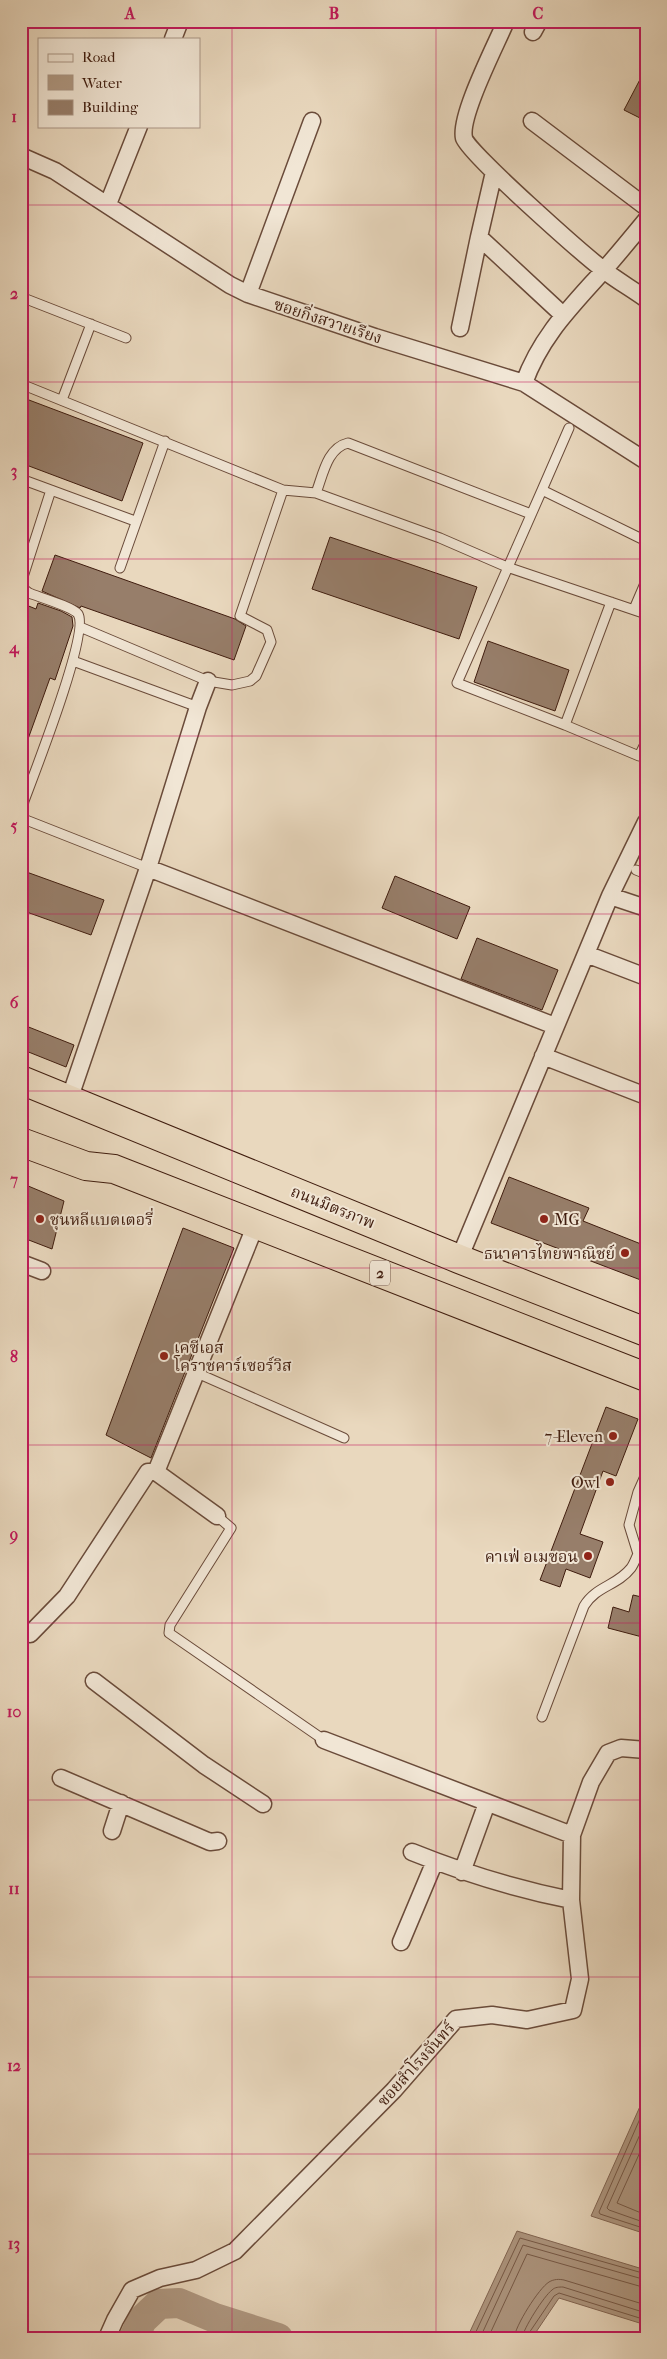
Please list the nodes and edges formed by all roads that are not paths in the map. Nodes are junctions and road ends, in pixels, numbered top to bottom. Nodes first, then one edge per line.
1 (180, 21) edge
2 (506, 21) edge
3 (173, 38) edge
4 (312, 121) dead end
5 (532, 121) dead end
6 (137, 128) edge
7 (21, 156) edge
8 (494, 172) junction
9 (108, 204) junction
10 (646, 207) edge
11 (646, 220) edge
12 (479, 237) junction
13 (604, 270) junction
14 (248, 294) junction
15 (21, 297) edge
16 (646, 299) edge
17 (562, 314) junction
18 (91, 324) junction
19 (460, 328) dead end
20 (126, 338) dead end
21 (524, 383) junction
22 (21, 384) edge
23 (62, 400) junction
24 (569, 428) dead end
25 (165, 441) junction
26 (646, 461) edge
27 (21, 479) edge
28 (51, 490) junction
29 (283, 490) junction
30 (542, 490) junction
31 (316, 493) junction
32 (531, 514) junction
33 (135, 521) junction
34 (646, 541) edge
35 (508, 567) junction
36 (120, 568) dead end
37 (646, 581) edge
38 (611, 602) junction
39 (634, 609) junction
40 (646, 614) edge
41 (80, 627) junction
42 (73, 661) junction
43 (208, 680) junction
44 (198, 708) junction
45 (565, 725) junction
46 (646, 742) edge
47 (21, 817) edge
48 (646, 822) edge
49 (148, 868) junction
50 (636, 870) dead end
51 (646, 874) edge
52 (610, 896) junction
53 (646, 908) edge
54 (586, 954) junction
55 (646, 977) edge
56 (555, 1026) junction
57 (543, 1056) junction
58 (21, 1080) edge
59 (646, 1096) edge
60 (69, 1100) junction
61 (21, 1142) edge
62 (256, 1224) junction
63 (459, 1259) junction
64 (21, 1263) edge
65 (42, 1271) dead end
66 (646, 1332) edge
67 (197, 1373) junction
68 (646, 1377) edge
69 (344, 1438) dead end
70 (156, 1472) junction
71 (646, 1474) edge
72 (218, 1516) joint
73 (642, 1553) edge
74 (30, 1634) dead end
75 (94, 1681) dead end
76 (542, 1717) dead end
77 (324, 1740) joint
78 (646, 1750) edge
79 (60, 1778) dead end
80 (121, 1803) junction
81 (487, 1803) junction
82 (262, 1804) dead end
83 (112, 1831) dead end
84 (572, 1835) junction
85 (218, 1840) dead end
86 (412, 1852) dead end
87 (435, 1861) junction
88 (462, 1872) junction
89 (571, 1900) junction
90 (402, 1942) dead end
91 (107, 2338) edge

1 - 3 street
2 - 8 street
4 - 14 street
5 - 10 street
6 - 9 street
7 - 9 street, ซอยกิ่งสวายเรียง
8 - 12 street
8 - 13 street
9 - 14 street, ซอยกิ่งสวายเรียง
11 - 13 street
12 - 17 street
12 - 19 street
13 - 16 street
13 - 17 street
14 - 21 street, ซอยกิ่งสวายเรียง
15 - 18 lane
17 - 21 street
18 - 20 lane
18 - 23 lane
21 - 26 street, ซอยกิ่งสวายเรียง
22 - 23 lane
23 - 25 lane
24 - 30 lane
25 - 29 lane
25 - 33 lane
27 - 28 lane
28 - 33 lane
28 - 41 lane
29 - 31 lane
29 - 43 lane
30 - 32 lane
30 - 34 lane
31 - 32 lane
31 - 35 lane
32 - 35 lane
33 - 36 lane
35 - 38 lane
35 - 45 lane
37 - 39 lane
38 - 39 lane
38 - 45 lane
39 - 40 lane
41 - 42 lane
41 - 43 lane
42 - 44 lane
42 - 47 lane
43 - 44 street
44 - 49 street
45 - 46 lane
47 - 49 lane
48 - 52 street
49 - 56 street
49 - 60 street
50 - 51 lane
52 - 53 street
52 - 54 street
54 - 55 street
54 - 56 street
56 - 57 street
57 - 59 street
57 - 63 street
58 - 60 highway, ถนนมิตรภาพ
60 - 63 highway, ถนนมิตรภาพ
61 - 62 highway, 2
62 - 67 street
62 - 68 highway, 2
63 - 66 highway, ถนนมิตรภาพ
64 - 65 street
67 - 69 lane
67 - 70 street
70 - 72 street
70 - 74 street
71 - 73 lane
72 - 77 lane
73 - 76 lane
75 - 82 street
77 - 81 street
78 - 84 street, ซอยสำโรงจันทร์
79 - 80 street
80 - 83 street
80 - 85 street
81 - 84 street
81 - 88 street
84 - 89 street, ซอยสำโรงจันทร์
86 - 87 street
87 - 88 street
87 - 90 street
88 - 89 street
89 - 91 street, ซอยสำโรงจันทร์

